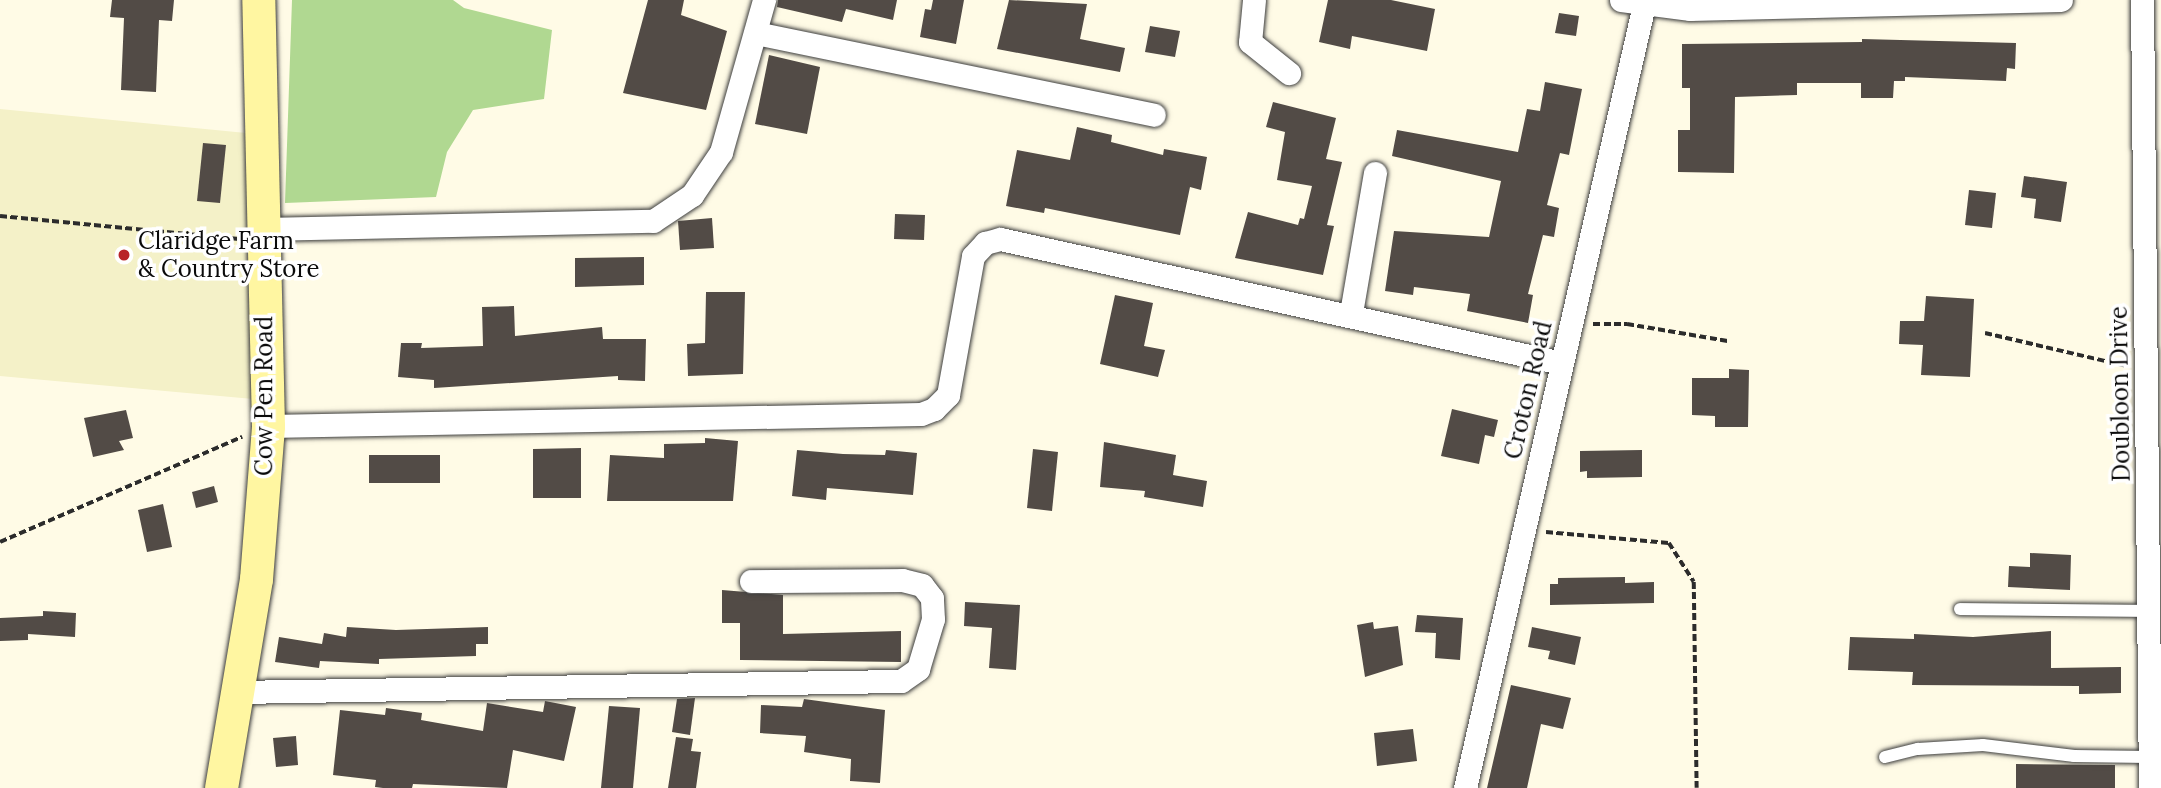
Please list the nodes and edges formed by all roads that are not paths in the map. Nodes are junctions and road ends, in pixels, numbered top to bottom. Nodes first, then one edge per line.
1 (258, 0) edge
2 (764, 0) edge
3 (1254, 0) edge
4 (2061, 0) edge
5 (2142, 0) edge
6 (1636, 2) edge
7 (755, 33) junction
8 (1289, 73) dead end
9 (1154, 115) dead end
10 (1375, 173) dead end
11 (263, 235) junction
12 (1351, 313) junction
13 (1561, 363) junction
14 (268, 426) junction
15 (2154, 462) edge
16 (751, 581) dead end
17 (1960, 609) dead end
18 (2148, 611) junction
19 (235, 692) junction
20 (1885, 757) dead end
21 (2150, 757) junction
22 (221, 788) edge
23 (1465, 788) edge
24 (2150, 788) edge

1 - 11 main road, Cow Pen Road
2 - 7 street
3 - 8 street
4 - 6 street
5 - 15 street, Doubloon Drive
6 - 13 street, Croton Road
7 - 9 street
7 - 11 street
10 - 12 street
11 - 14 main road, Cow Pen Road
12 - 13 street
12 - 14 street
13 - 23 street, Croton Road
14 - 19 main road, Cow Pen Road
15 - 18 street, Doubloon Drive
16 - 19 street
17 - 18 lane
18 - 21 street, Doubloon Drive
19 - 22 main road, Cow Pen Road
20 - 21 lane
21 - 24 street, Doubloon Drive

